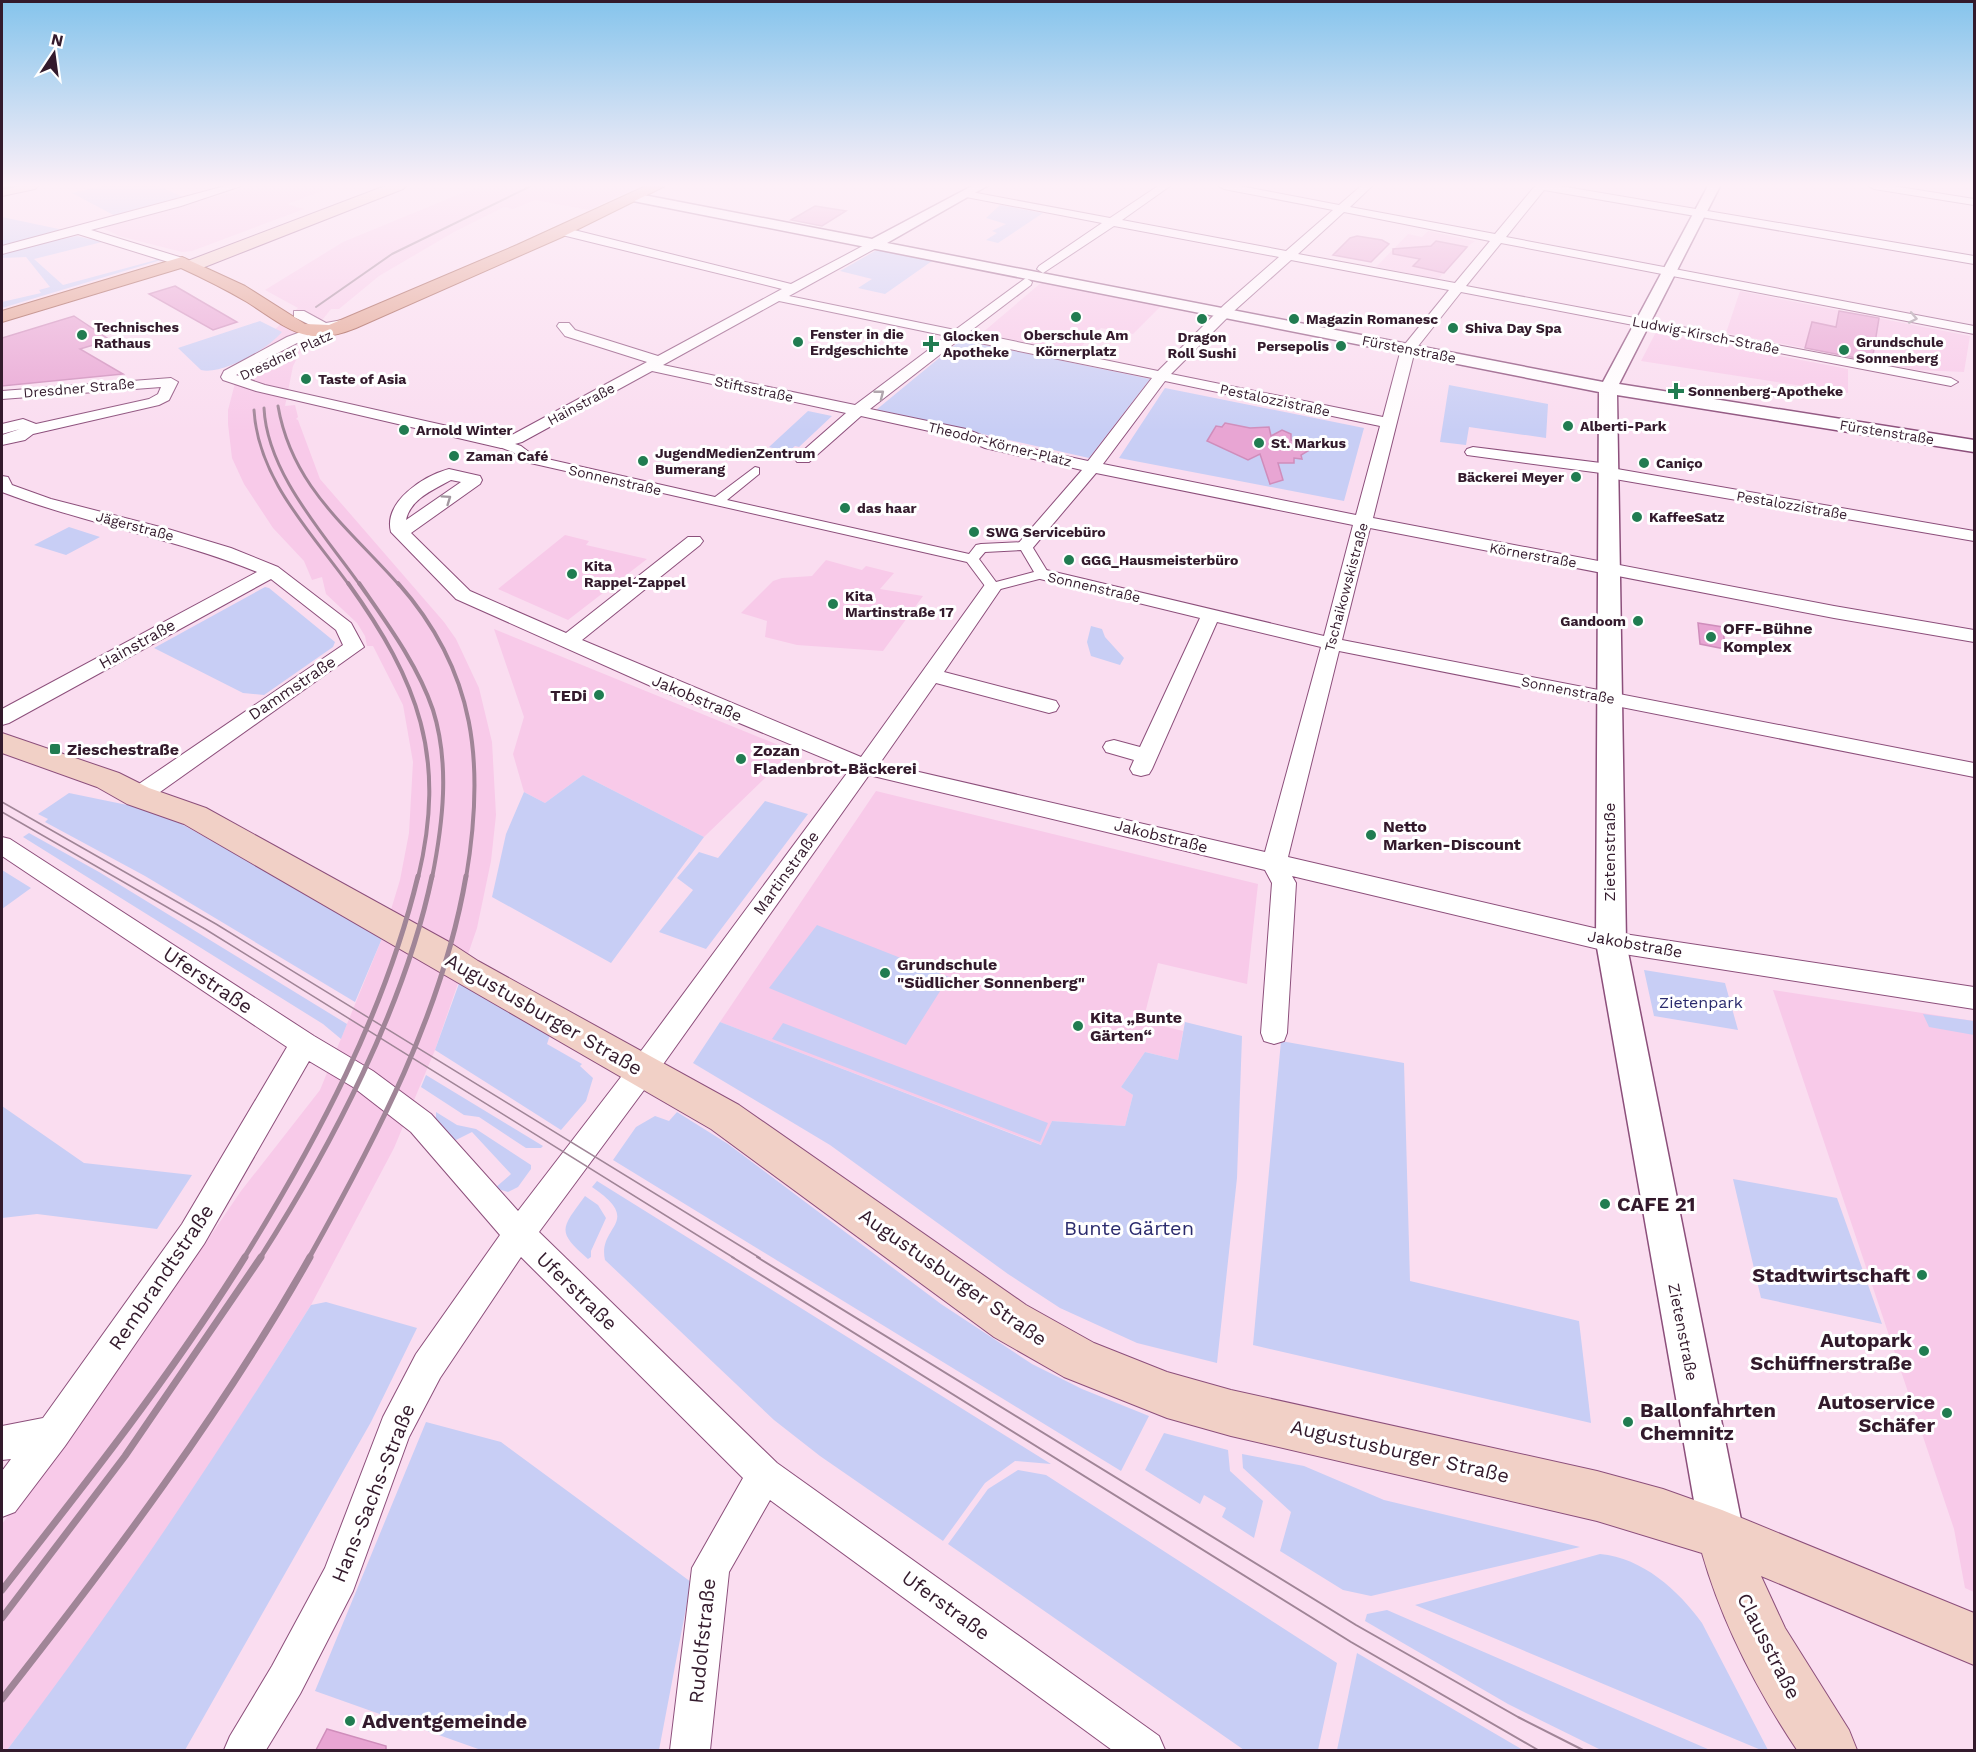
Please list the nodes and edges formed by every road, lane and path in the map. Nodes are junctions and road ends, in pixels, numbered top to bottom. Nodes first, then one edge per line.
1 (174, 268) edge
2 (177, 268) edge
3 (194, 268) edge
4 (476, 268) edge
5 (711, 268) edge
6 (830, 268) edge
7 (995, 268) edge
8 (1273, 268) edge
9 (1353, 268) edge
10 (1475, 268) edge
11 (1644, 268) edge
12 (1673, 268) edge
13 (1670, 273) junction
14 (1026, 282) dead end
15 (793, 288) junction
16 (1457, 288) junction
17 (777, 297) junction
18 (379, 309) junction
19 (273, 310) junction
20 (1224, 313) junction
21 (299, 314) junction
22 (2, 317) edge
23 (1643, 323) junction
24 (2, 326) edge
25 (564, 327) dead end
26 (1974, 330) edge
27 (310, 335) junction
28 (959, 335) junction
29 (1408, 349) junction
30 (655, 364) junction
31 (1161, 376) junction
32 (234, 379) joint
33 (1951, 382) dead end
34 (1608, 388) junction
35 (2, 395) edge
36 (857, 411) junction
37 (1389, 423) junction
38 (2, 438) edge
39 (501, 443) junction
40 (1974, 446) edge
41 (1473, 452) dead end
42 (802, 459) dead end
43 (1092, 467) junction
44 (755, 471) dead end
45 (1609, 471) junction
46 (2, 481) edge
47 (718, 501) junction
48 (1363, 522) junction
49 (400, 532) dead end
50 (1974, 536) edge
51 (694, 542) dead end
52 (1025, 546) junction
53 (972, 560) junction
54 (1609, 568) junction
55 (272, 571) junction
56 (1042, 574) junction
57 (993, 587) junction
58 (1210, 616) junction
59 (1974, 636) edge
60 (567, 642) junction
61 (1332, 644) junction
62 (930, 675) junction
63 (1608, 697) junction
64 (1049, 706) dead end
65 (2, 718) edge
66 (2, 743) edge
67 (1114, 747) dead end
68 (2, 765) edge
69 (864, 767) junction
70 (1974, 770) edge
71 (138, 795) junction
72 (2, 845) edge
73 (1275, 864) junction
74 (1611, 942) junction
75 (1974, 998) edge
76 (1274, 1033) dead end
77 (304, 1044) junction
78 (641, 1070) junction
79 (519, 1234) junction
80 (53, 1434) junction
81 (2, 1443) edge
82 (765, 1474) junction
83 (2, 1499) edge
84 (1722, 1535) junction
85 (1974, 1639) edge
86 (244, 1750) edge
87 (690, 1750) edge
88 (1145, 1750) edge
89 (1829, 1750) edge

1 - 22 main road
2 - 24 main road
3 - 19 main road
4 - 18 main road
5 - 15 street
6 - 15 street, Hainstraße
7 - 20 street, Fürstenstraße
8 - 20 street, Theodor-Körner-Platz
9 - 16 street, Ludwig-Kirsch-Straße
10 - 16 street, Tschaikowskistraße
11 - 13 street
12 - 13 street, Zietenstraße
13 - 23 street, Zietenstraße
13 -> 26 street
14 - 28 street
15 - 17 street, Hainstraße
16 - 23 street, Ludwig-Kirsch-Straße
16 - 29 street, Tschaikowskistraße
17 - 28 street
17 - 30 street, Hainstraße
18 - 21 main road
18 - 27 street
18 - 27 main road
19 - 21 main road
19 - 27 main road
20 - 29 street, Fürstenstraße
20 - 31 street, Theodor-Körner-Platz
21 - 27 street
23 - 33 street, Ludwig-Kirsch-Straße
23 - 34 street, Zietenstraße
25 - 30 street
27 - 32 street, Dresdner Platz
28 - 31 street
36 -> 28 street
29 - 34 street, Fürstenstraße
29 - 37 street, Tschaikowskistraße
30 - 36 street, Stiftsstraße
30 - 39 street, Hainstraße
31 - 37 street, Pestalozzistraße
31 - 43 street, Theodor-Körner-Platz
32 - 39 street, Sonnenstraße
34 - 40 street, Fürstenstraße
34 - 45 street, Zietenstraße
35 - 38 street, Dresdner Straße
36 - 42 street
36 - 43 street, Theodor-Körner-Platz
37 - 48 street, Tschaikowskistraße
39 - 47 street, Sonnenstraße
41 - 45 street, Pestalozzistraße
43 - 48 street, Körnerstraße
43 - 52 street
44 - 47 street
45 - 50 street, Pestalozzistraße
45 - 54 street, Zietenstraße
46 - 55 street, Jägerstraße
47 - 53 street, Sonnenstraße
48 - 54 street, Körnerstraße
48 - 61 street, Tschaikowskistraße
49 - 60 street, Jakobstraße
51 - 60 street
52 - 53 street
52 - 56 street
53 - 57 street
54 - 59 street, Körnerstraße
54 - 63 street, Zietenstraße
55 - 65 street, Hainstraße
55 - 71 street, Dammstraße
56 - 57 street, Sonnenstraße
56 - 58 street, Sonnenstraße
57 - 62 street, Martinstraße
58 - 61 street, Sonnenstraße
58 - 67 street
60 - 69 street, Jakobstraße
61 - 63 street, Sonnenstraße
61 - 73 street, Tschaikowskistraße
62 - 64 street
62 - 69 street, Martinstraße
63 - 70 street, Sonnenstraße
63 - 74 street, Zietenstraße
66 - 71 main road, Augustusburger Straße
68 - 71 main road, Augustusburger Straße
69 - 73 street, Jakobstraße
69 - 78 street, Martinstraße
71 - 78 main road, Augustusburger Straße
72 - 77 street, Uferstraße
73 - 74 street, Jakobstraße
73 - 76 street
74 - 75 street, Jakobstraße
74 - 84 street, Zietenstraße
77 - 79 street, Uferstraße
77 - 80 street, Rembrandtstraße
78 - 79 street, Hans-Sachs-Straße
78 - 84 main road, Augustusburger Straße
79 - 82 street, Uferstraße
79 - 86 street, Hans-Sachs-Straße
80 - 81 street
80 - 83 street, Rembrandtstraße
82 - 87 street, Rudolfstraße
82 - 88 street, Uferstraße
84 - 85 main road, Augustusburger Straße
84 - 89 main road, Clausstraße

